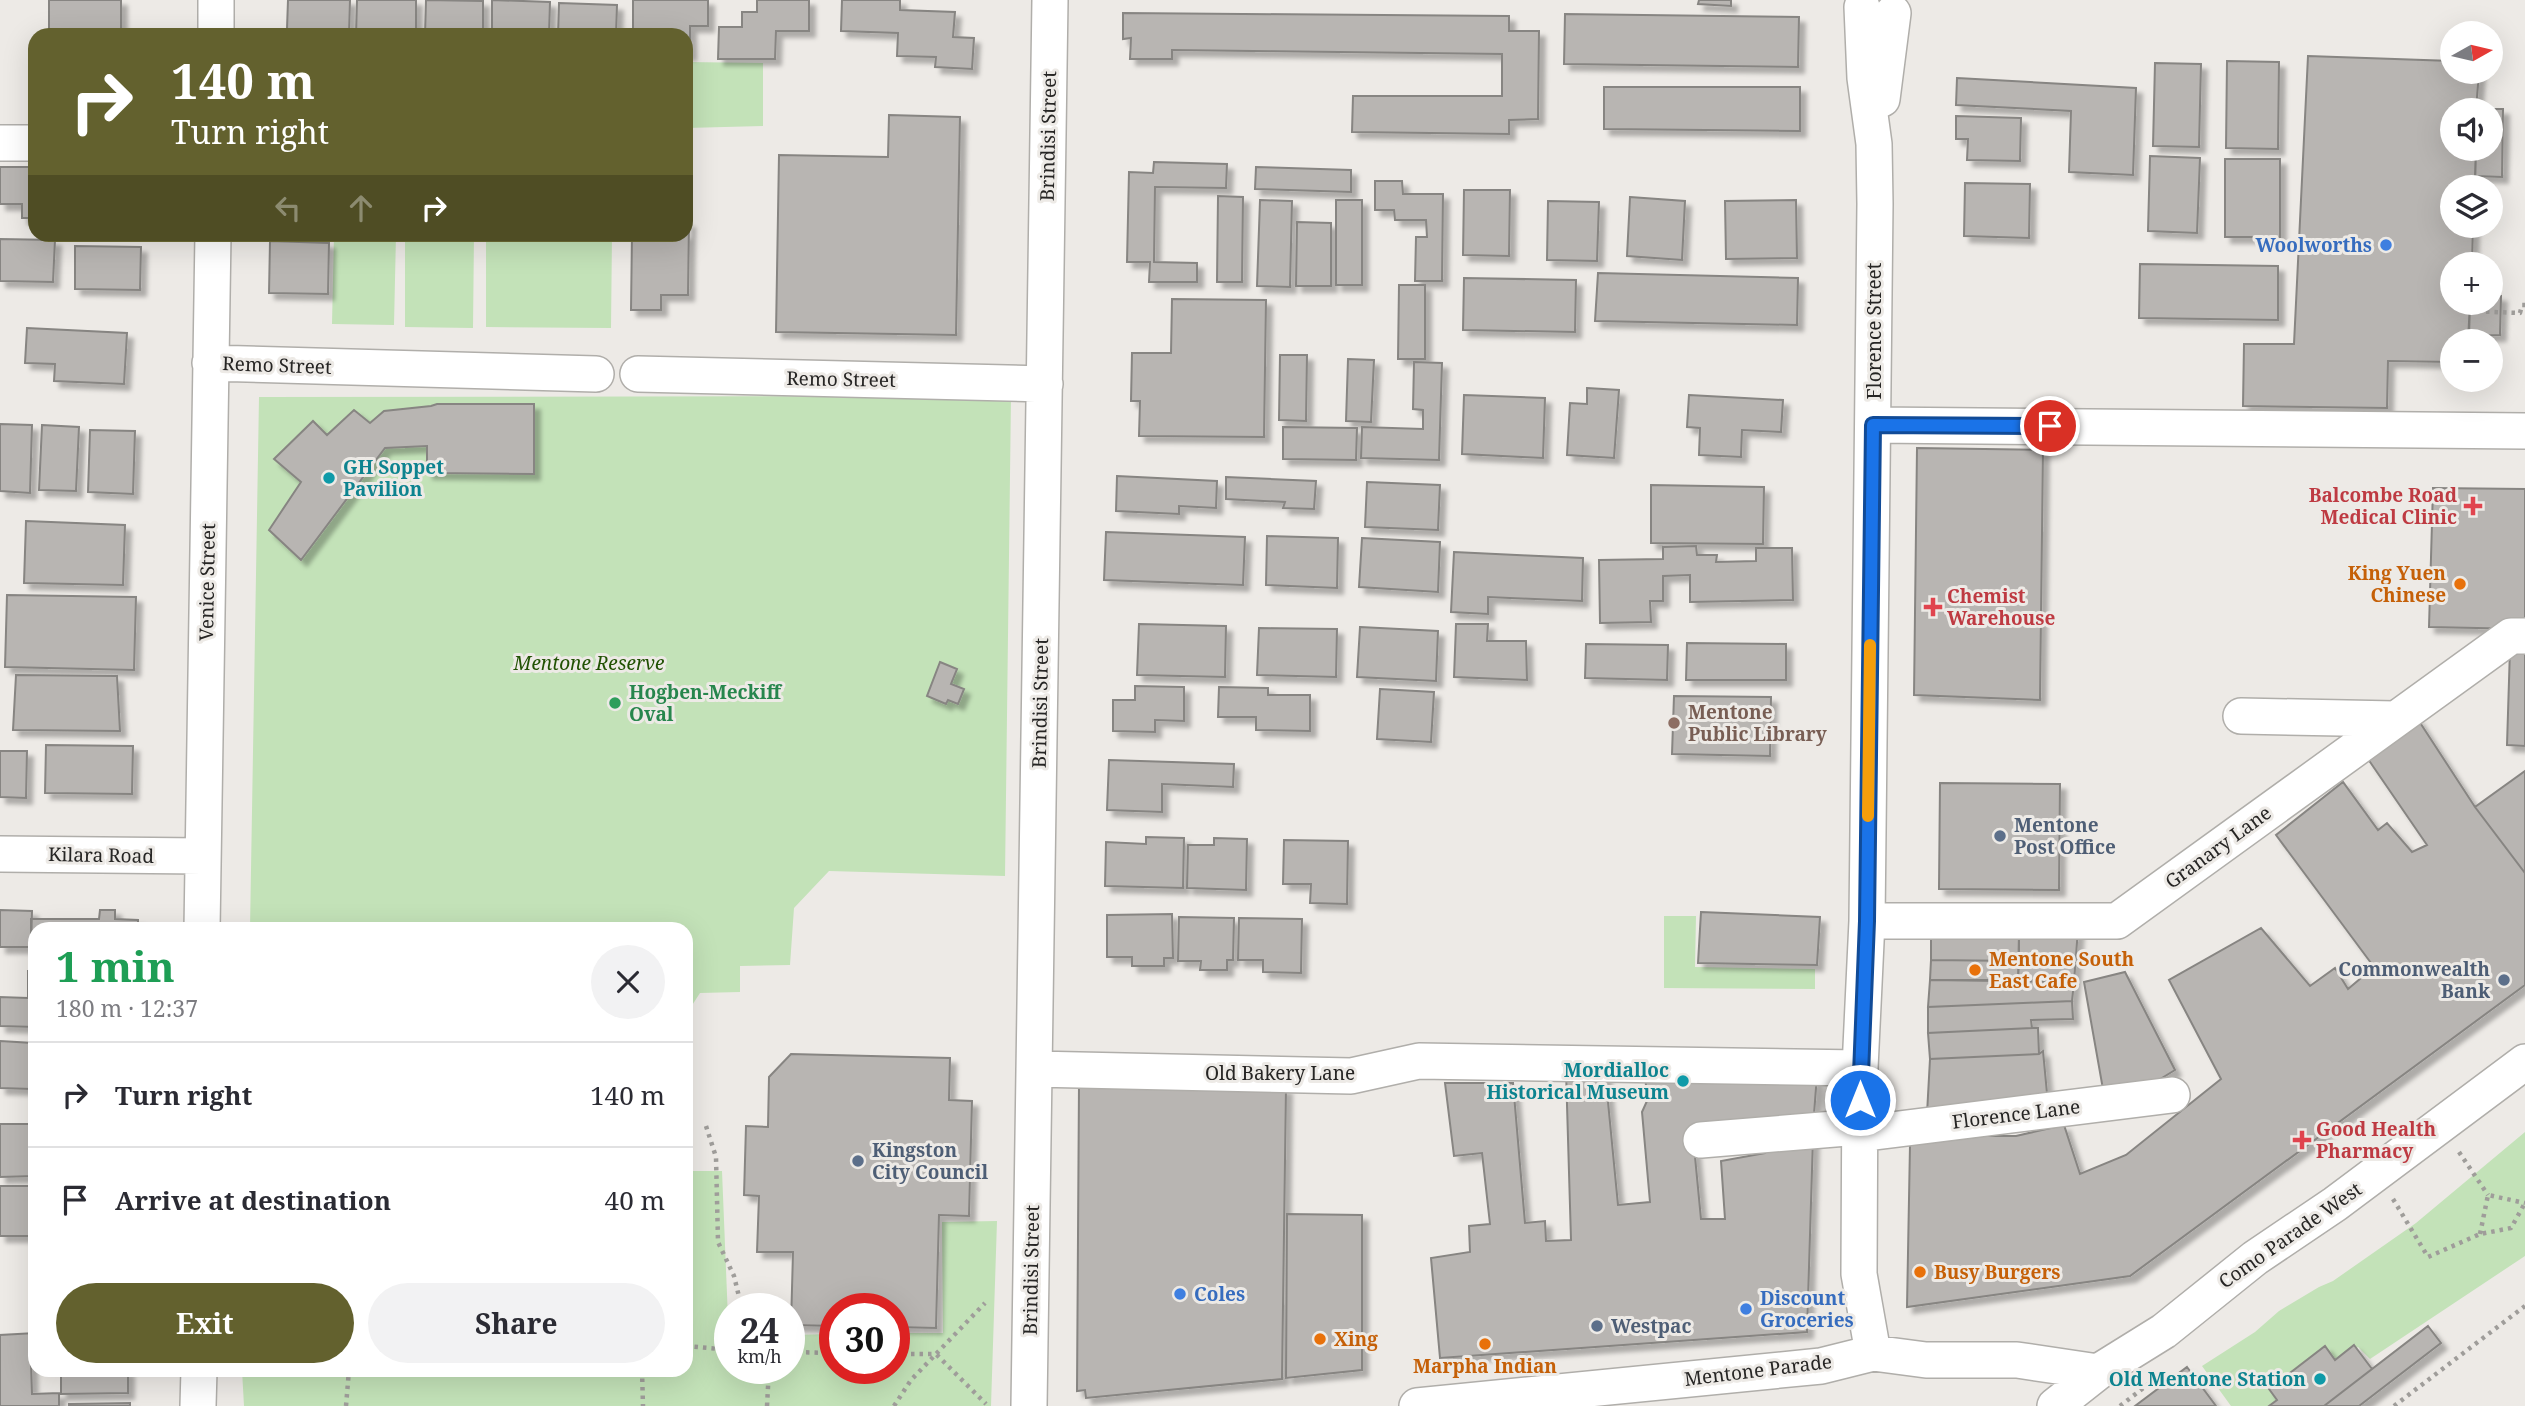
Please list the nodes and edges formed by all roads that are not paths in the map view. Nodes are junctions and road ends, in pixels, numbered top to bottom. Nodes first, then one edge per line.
1 (216, 0) edge
2 (1050, 0) edge
3 (1879, 5) edge
4 (216, 28) edge
5 (0, 143) edge
6 (28, 143) edge
7 (213, 242) edge
8 (210, 363) junction
9 (596, 374) dead end
10 (638, 374) dead end
11 (1045, 384) junction
12 (1873, 425) junction
13 (2525, 431) edge
14 (2525, 636) edge
15 (2241, 716) dead end
16 (2395, 719) junction
17 (0, 854) edge
18 (202, 856) junction
19 (1867, 921) junction
20 (202, 922) edge
21 (2525, 1062) edge
22 (1860, 1068) junction
23 (1034, 1069) junction
24 (2172, 1095) dead end
25 (1859, 1130) junction
26 (1701, 1140) dead end
27 (1857, 1357) junction
28 (2098, 1373) junction
29 (199, 1377) edge
30 (198, 1406) edge
31 (1029, 1406) edge
32 (1418, 1406) edge
33 (2055, 1406) edge

1 - 4 street
2 - 11 street, Brindisi Street
3 - 12 street, Florence Street
5 - 6 street
7 - 8 street, Venice Street
8 - 9 street, Remo Street
8 - 18 street, Venice Street
10 - 11 street, Remo Street
11 - 23 street, Brindisi Street
12 - 13 street
12 - 19 street, Florence Street
14 - 16 street, Granary Lane
15 - 16 street
16 - 19 street, Granary Lane
17 - 18 street, Kilara Road
18 - 20 street, Venice Street
19 - 22 street, Florence Street
21 - 28 street, Como Parade West
22 - 23 street, Old Bakery Lane
22 - 25 street, Florence Street
23 - 31 street, Brindisi Street
24 - 25 street, Florence Lane
25 - 26 street, Florence Lane
25 - 27 street, Florence Street
27 - 28 street, Mentone Parade
27 - 32 street, Mentone Parade
28 - 33 street, Como Parade West
29 - 30 street

